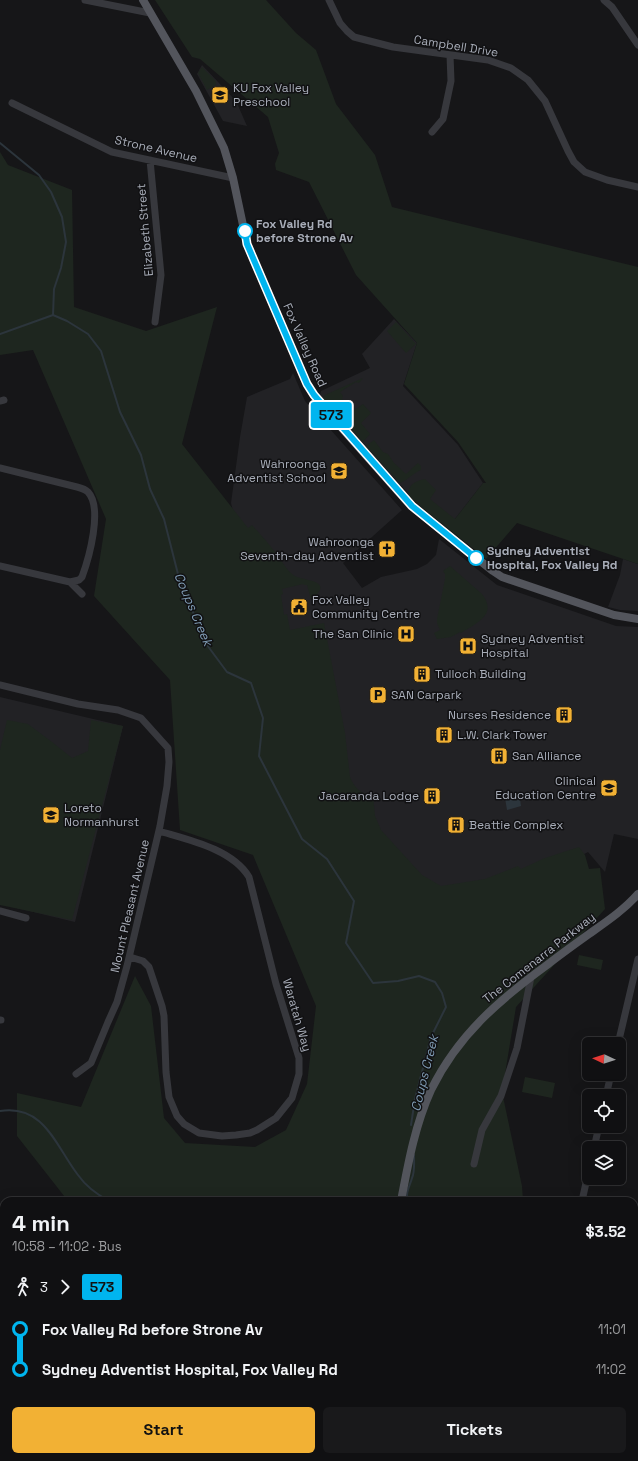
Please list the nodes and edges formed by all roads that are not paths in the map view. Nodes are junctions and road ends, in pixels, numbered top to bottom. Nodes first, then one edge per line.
1 (85, 0) edge
2 (143, 0) edge
3 (329, 0) edge
4 (604, 0) edge
5 (150, 12) junction
6 (638, 45) edge
7 (450, 55) junction
8 (12, 103) dead end
9 (432, 132) dead end
10 (150, 160) junction
11 (233, 178) junction
12 (638, 187) edge
13 (155, 322) dead end
14 (0, 468) edge
15 (0, 566) edge
16 (70, 582) junction
17 (82, 594) dead end
18 (638, 619) edge
19 (0, 685) edge
20 (159, 831) junction
21 (637, 898) edge
22 (0, 910) edge
23 (26, 918) dead end
24 (130, 957) junction
25 (638, 959) edge
26 (531, 977) junction
27 (620, 1037) edge
28 (76, 1074) dead end
29 (474, 1164) dead end
30 (586, 1185) edge
31 (402, 1197) edge
32 (583, 1197) edge

1 - 5 street
2 - 5 main road, Fox Valley Road
3 - 7 street, Campbell Drive
4 - 6 street
5 - 11 main road, Fox Valley Road
7 - 9 street
7 - 12 street, Campbell Drive
8 - 10 street, Strone Avenue
10 - 11 street, Strone Avenue
10 - 13 street, Elizabeth Street
11 - 18 main road, Fox Valley Road
14 - 16 street
15 - 16 street
16 - 17 street
19 - 20 street, Mount Pleasant Avenue
20 - 24 street, Mount Pleasant Avenue
20 - 24 street, Waratah Way
21 - 26 main road, The Comenarra Parkway
22 - 23 street
24 - 28 street, Mount Pleasant Avenue
25 - 27 street
26 - 29 street
26 - 31 main road, The Comenarra Parkway
30 - 32 street

